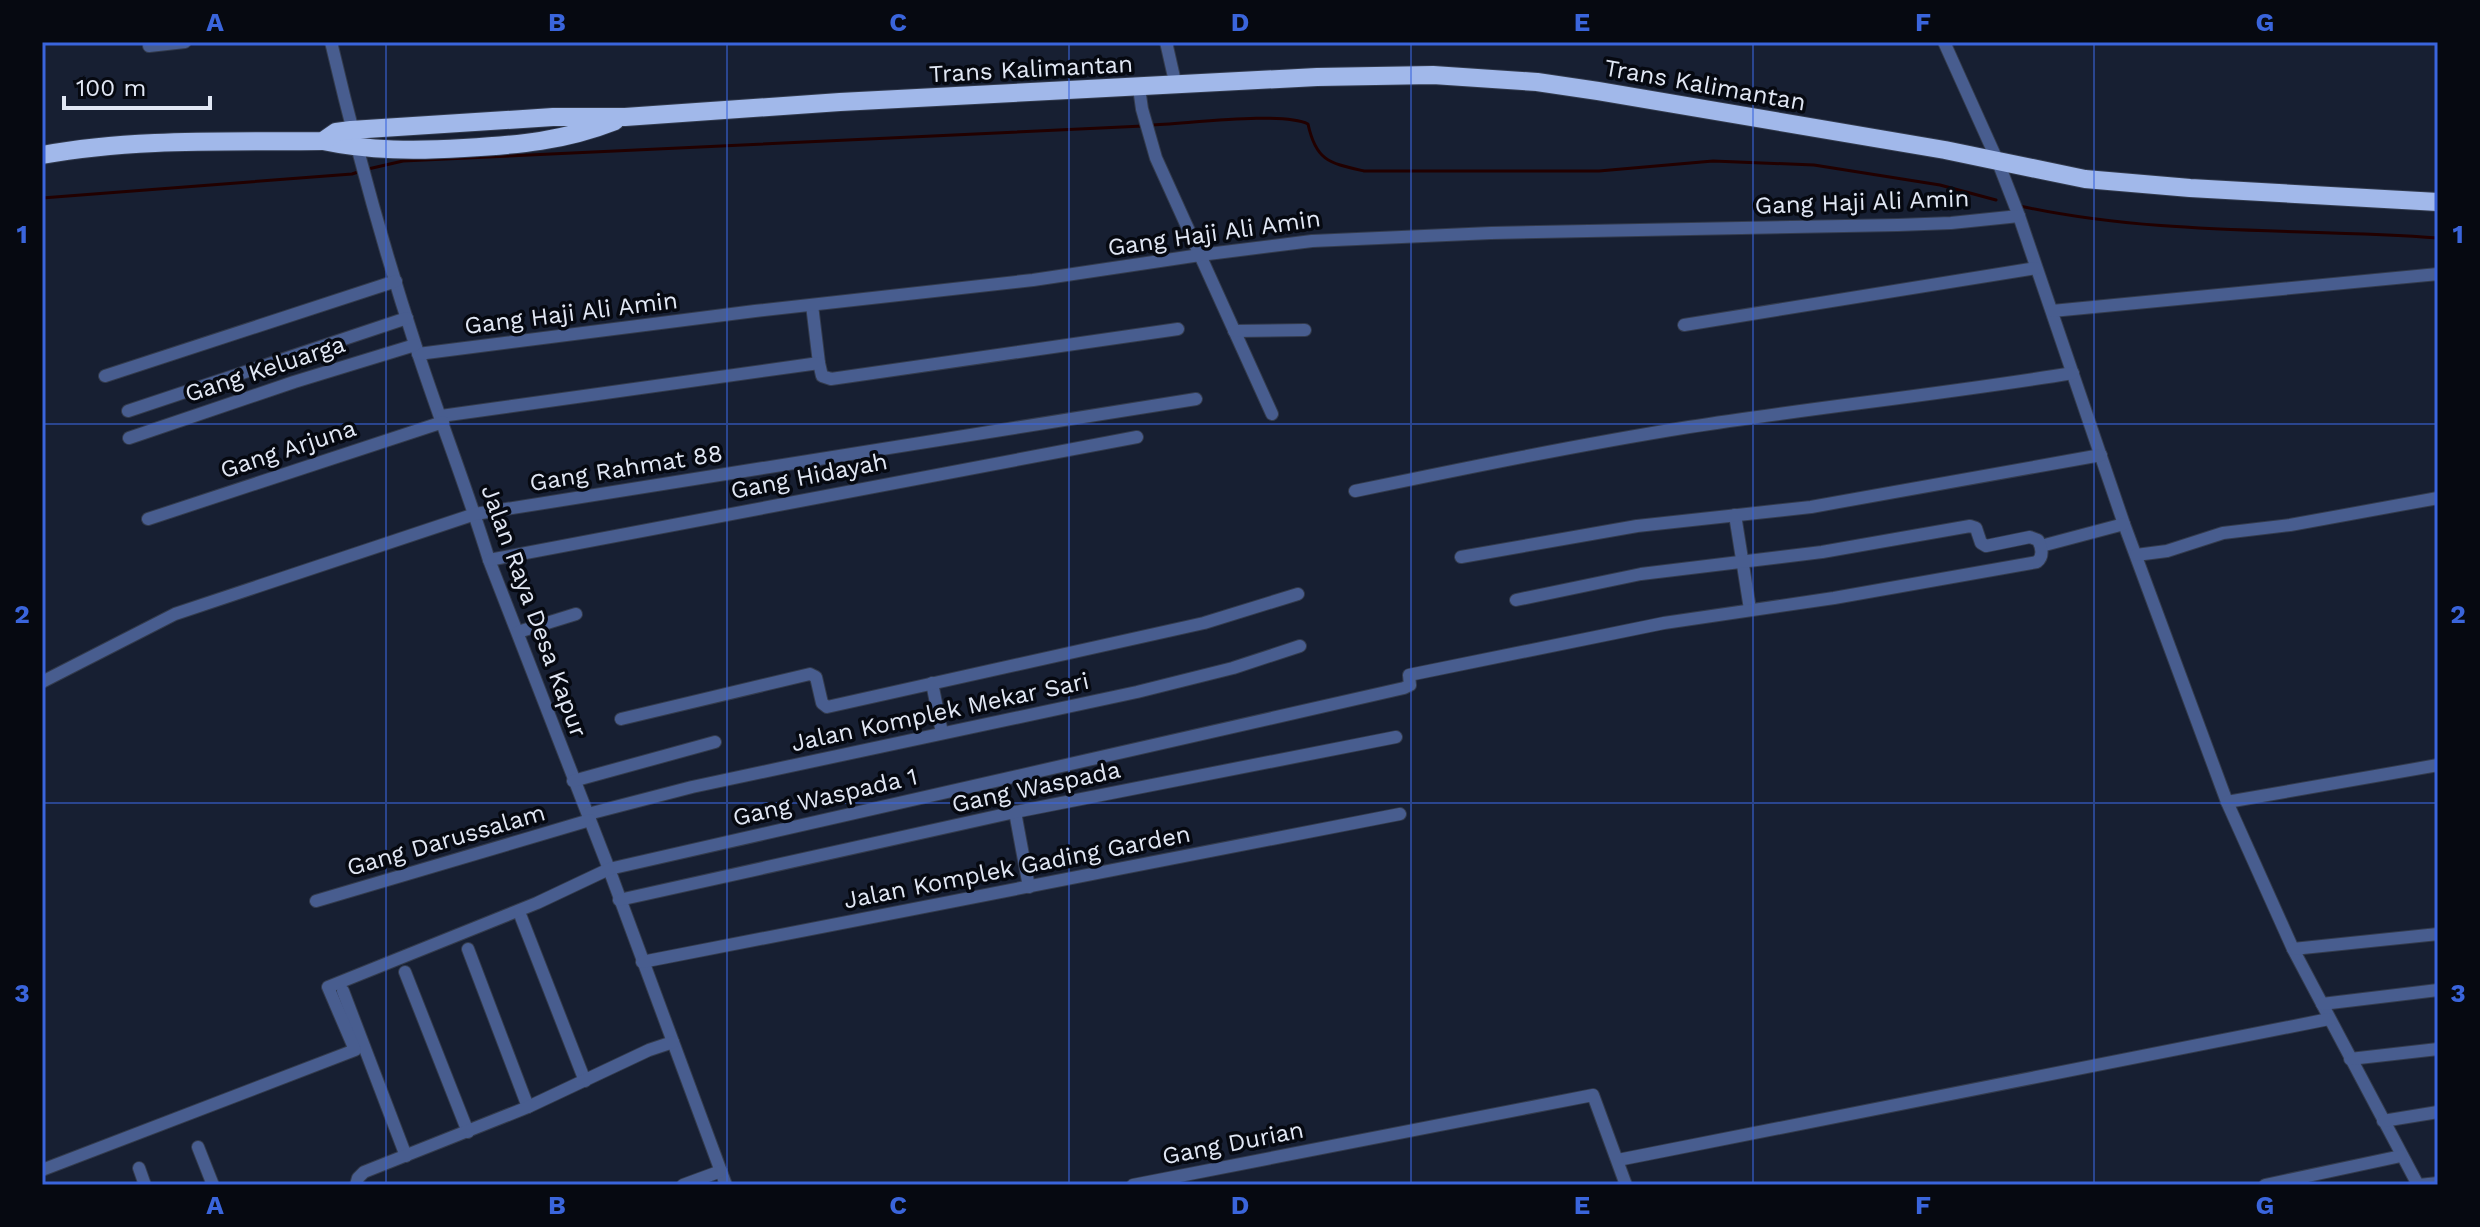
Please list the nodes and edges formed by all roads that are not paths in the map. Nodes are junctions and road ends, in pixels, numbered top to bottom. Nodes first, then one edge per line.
1 (185, 42) edge
2 (1166, 42) edge
3 (1944, 42) edge
4 (149, 46) dead end
5 (332, 48) edge
6 (1176, 86) junction
7 (1139, 88) junction
8 (625, 117) junction
9 (350, 122) junction
10 (323, 141) junction
11 (356, 148) junction
12 (42, 155) edge
13 (1998, 162) junction
14 (2438, 202) edge
15 (2018, 213) junction
16 (1200, 255) junction
17 (2036, 268) junction
18 (2438, 274) edge
19 (396, 281) junction
20 (812, 305) junction
21 (2052, 311) junction
22 (407, 318) junction
23 (1684, 325) dead end
24 (1178, 329) dead end
25 (1305, 330) dead end
26 (1234, 331) junction
27 (417, 349) junction
28 (819, 363) junction
29 (2073, 373) junction
30 (105, 376) dead end
31 (1196, 399) dead end
32 (128, 411) dead end
33 (1272, 414) dead end
34 (442, 419) junction
35 (1137, 437) dead end
36 (129, 438) dead end
37 (2101, 455) junction
38 (1355, 491) dead end
39 (2438, 498) edge
40 (475, 514) junction
41 (1735, 515) junction
42 (148, 519) dead end
43 (2124, 524) junction
44 (2041, 546) junction
45 (2136, 555) junction
46 (1461, 557) dead end
47 (489, 560) junction
48 (1743, 562) junction
49 (1298, 594) dead end
50 (1516, 600) dead end
51 (1750, 609) junction
52 (576, 614) dead end
53 (518, 632) junction
54 (1300, 646) dead end
55 (42, 682) edge
56 (932, 683) junction
57 (621, 719) dead end
58 (942, 733) junction
59 (1396, 737) dead end
60 (715, 742) dead end
61 (2438, 765) edge
62 (573, 781) junction
63 (2227, 802) junction
64 (1015, 812) junction
65 (1400, 814) dead end
66 (589, 817) junction
67 (609, 869) junction
68 (1029, 887) junction
69 (619, 900) junction
70 (316, 901) dead end
71 (521, 917) dead end
72 (2438, 934) edge
73 (468, 949) dead end
74 (2293, 949) junction
75 (642, 962) junction
76 (405, 972) dead end
77 (2438, 990) edge
78 (343, 991) dead end
79 (2322, 1004) junction
80 (2329, 1019) junction
81 (673, 1042) junction
82 (2438, 1049) edge
83 (2350, 1059) junction
84 (585, 1081) junction
85 (528, 1107) junction
86 (2438, 1112) edge
87 (2383, 1121) junction
88 (468, 1132) junction
89 (198, 1147) dead end
90 (406, 1156) junction
91 (2401, 1156) junction
92 (1618, 1160) junction
93 (139, 1168) dead end
94 (42, 1170) edge
95 (721, 1171) junction
96 (2438, 1183) edge
97 (145, 1185) edge
98 (213, 1185) edge
99 (356, 1185) edge
100 (683, 1185) edge
101 (726, 1185) edge
102 (1133, 1185) edge
103 (1626, 1185) edge
104 (2265, 1185) edge
105 (2419, 1185) edge

1 - 4 street
2 - 6 street
3 - 13 street
5 - 9 street, Jalan Raya Desa Kapur
6 - 7 highway, Trans Kalimantan
6 - 13 highway, Trans Kalimantan
7 - 8 highway, Trans Kalimantan
7 - 16 street
8 - 9 highway, Trans Kalimantan
8 - 11 highway, Trans Kalimantan
9 - 10 highway, Trans Kalimantan
9 - 11 street, Jalan Raya Desa Kapur
10 - 11 highway, Trans Kalimantan
10 - 12 highway
11 - 19 street, Jalan Raya Desa Kapur
13 - 14 highway, Trans Kalimantan
13 - 15 street
15 - 16 street, Gang Haji Ali Amin
15 - 17 street
16 - 20 street, Gang Haji Ali Amin
16 - 26 street
17 - 21 street
17 - 23 street
18 - 21 street
19 - 22 street, Jalan Raya Desa Kapur
19 - 30 street
20 - 27 street, Gang Haji Ali Amin
20 - 28 street
21 - 29 street
22 - 27 street, Jalan Raya Desa Kapur
22 - 32 street
24 - 28 street
25 - 26 street
26 - 33 street
27 - 34 street, Jalan Raya Desa Kapur
27 - 36 street, Gang Keluarga
28 - 34 street, Gang Arjuna
29 - 37 street
29 - 38 street
31 - 40 street, Gang Rahmat 88
34 - 40 street, Jalan Raya Desa Kapur
34 - 42 street, Gang Arjuna
35 - 47 street, Gang Hidayah
37 - 41 street
37 - 43 street
39 - 45 street
40 - 47 street, Jalan Raya Desa Kapur
40 - 55 street, Gang Rahmat 88
41 - 46 street
41 - 48 street
43 - 44 street
43 - 45 street
44 - 48 street
44 - 51 street
45 - 63 street
47 - 53 street, Jalan Raya Desa Kapur
48 - 50 street
48 - 51 street
49 - 56 street
51 - 67 street, Gang Waspada 1
52 - 53 street
53 - 62 street, Jalan Raya Desa Kapur
54 - 58 street, Jalan Komplek Mekar Sari
56 - 57 street
56 - 58 street
58 - 66 street, Jalan Komplek Mekar Sari
59 - 64 street, Gang Waspada
60 - 62 street
61 - 63 street
62 - 66 street, Jalan Raya Desa Kapur
63 - 74 street
64 - 68 street
64 - 69 street, Gang Waspada
65 - 68 street, Jalan Komplek Gading Garden
66 - 67 street, Jalan Raya Desa Kapur
66 - 70 street, Gang Darussalam
67 - 69 street, Jalan Raya Desa Kapur
67 - 94 street, Gang Waspada 1
68 - 75 street, Jalan Komplek Gading Garden
69 - 75 street, Jalan Raya Desa Kapur
71 - 84 street
72 - 74 street
73 - 85 street
74 - 79 street
75 - 81 street, Jalan Raya Desa Kapur
76 - 88 street
77 - 79 street
78 - 90 street
79 - 80 street
80 - 83 street
80 - 92 street
81 - 84 street
81 - 95 street, Jalan Raya Desa Kapur
82 - 83 street
83 - 87 street
84 - 85 street
85 - 88 street
86 - 87 street
87 - 91 street
88 - 90 street
89 - 98 street
90 - 99 street
91 - 104 street
91 - 105 street
92 - 102 street, Gang Durian
92 - 103 street
93 - 97 street
95 - 100 street
95 - 101 street, Jalan Raya Desa Kapur
96 - 105 street

